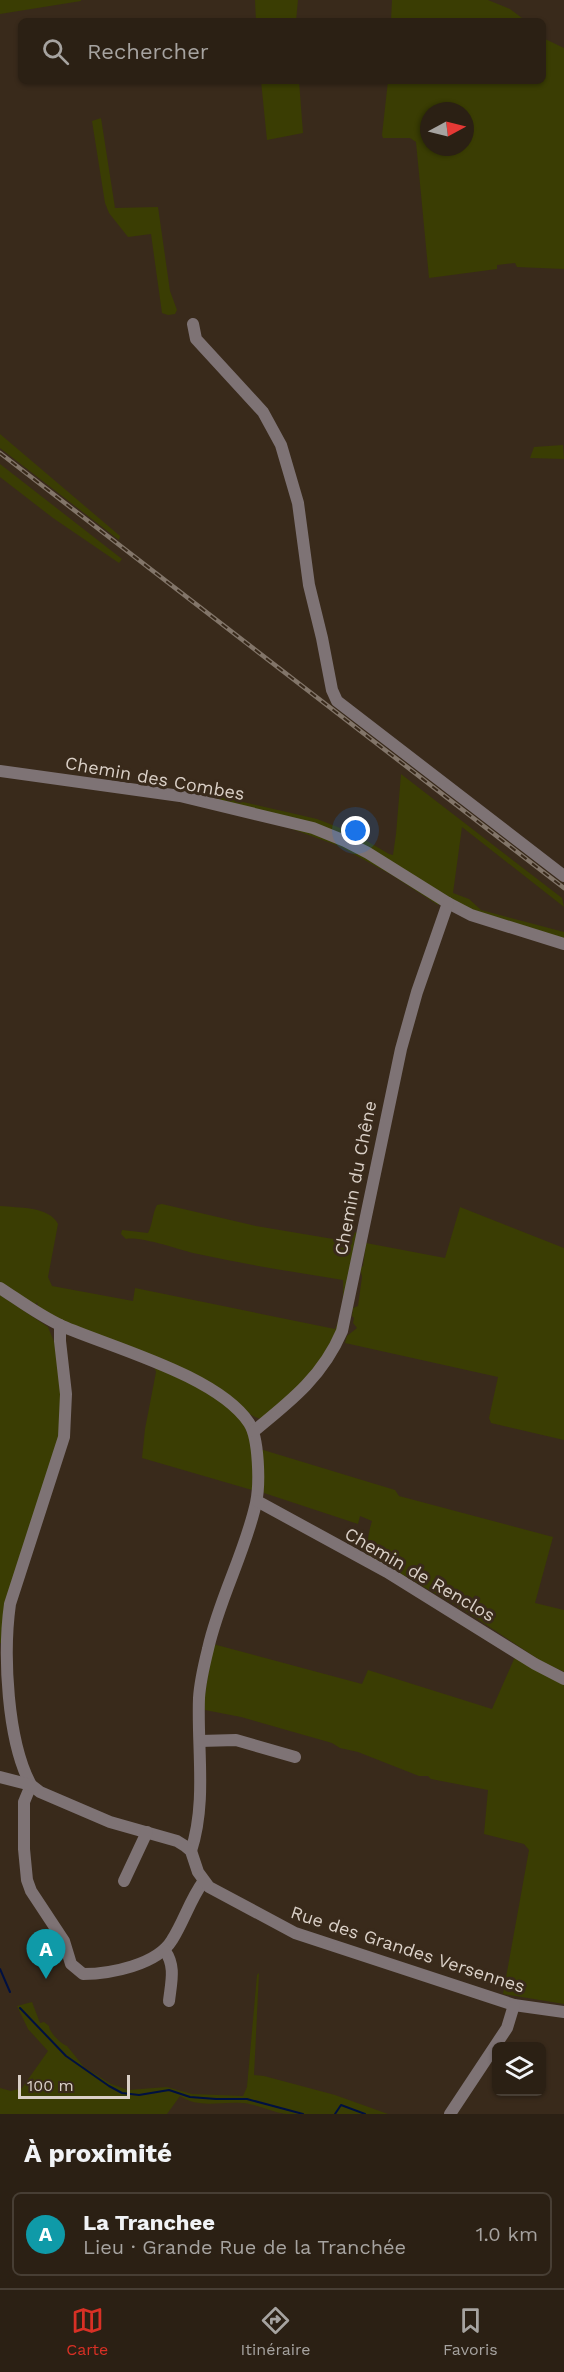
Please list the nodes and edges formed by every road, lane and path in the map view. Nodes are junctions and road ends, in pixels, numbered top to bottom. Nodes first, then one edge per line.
1 (193, 324) dead end
2 (0, 771) edge
3 (564, 876) edge
4 (448, 903) junction
5 (564, 944) edge
6 (0, 1287) edge
7 (60, 1325) junction
8 (254, 1431) junction
9 (256, 1501) junction
10 (564, 1679) edge
11 (200, 1741) junction
12 (295, 1757) dead end
13 (0, 1777) edge
14 (31, 1785) junction
15 (147, 1832) junction
16 (191, 1851) junction
17 (124, 1881) dead end
18 (203, 1882) junction
19 (165, 1951) junction
20 (169, 2001) dead end
21 (514, 2005) junction
22 (564, 2012) edge
23 (450, 2114) edge

1 - 3 street
2 - 4 street, Chemin des Combes
4 - 5 street, Chemin des Combes
4 - 8 street, Chemin du Chêne
6 - 7 street
7 - 8 street
7 - 14 street
8 - 9 street
9 - 10 street, Chemin de Renclos
9 - 11 street
11 - 12 street
11 - 16 street
13 - 14 street
14 - 15 street
14 - 19 street
15 - 16 street
15 - 17 street
16 - 18 street
18 - 19 street
18 - 21 street, Rue des Grandes Versennes
19 - 20 street
21 - 22 street, Rue des Grandes Versennes
21 - 23 street

